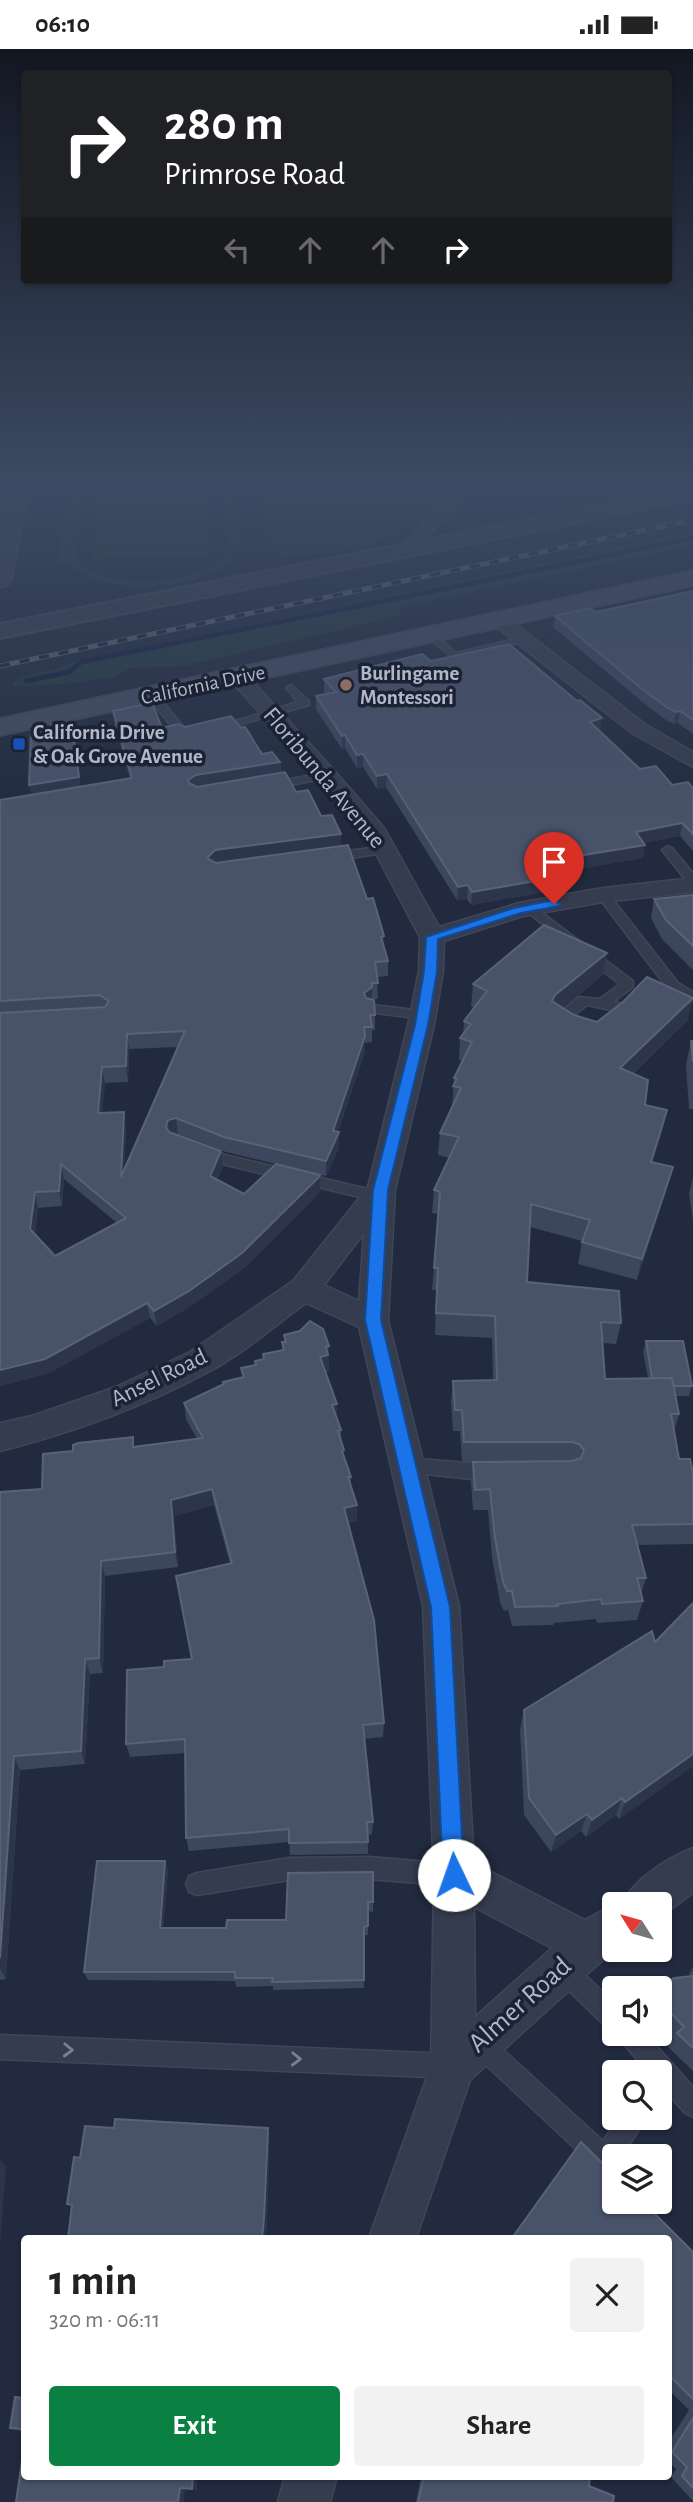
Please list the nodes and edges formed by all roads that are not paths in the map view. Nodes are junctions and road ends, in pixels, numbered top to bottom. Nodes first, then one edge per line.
1 (168, 597) edge
2 (603, 597) edge
3 (499, 620) junction
4 (0, 631) edge
5 (431, 635) junction
6 (524, 640) junction
7 (238, 677) junction
8 (291, 688) dead end
9 (152, 696) junction
10 (0, 709) edge
11 (272, 713) junction
12 (39, 719) junction
13 (0, 727) edge
14 (693, 761) edge
15 (327, 775) junction
16 (261, 787) edge
17 (385, 850) junction
18 (668, 850) dead end
19 (322, 858) edge
20 (693, 883) edge
21 (603, 895) junction
22 (530, 908) junction
23 (432, 937) junction
24 (693, 997) edge
25 (606, 1002) junction
26 (373, 1009) edge
27 (423, 1015) junction
28 (577, 1031) edge
29 (597, 1034) edge
30 (189, 1145) edge
31 (378, 1193) junction
32 (304, 1289) junction
33 (373, 1320) junction
34 (0, 1437) edge
35 (407, 1465) junction
36 (504, 1472) edge
37 (693, 1868) edge
38 (454, 1875) junction
39 (197, 1884) dead end
40 (660, 1892) edge
41 (588, 1945) edge
42 (602, 1985) edge
43 (641, 2046) edge
44 (0, 2047) edge
45 (465, 2054) junction
46 (693, 2105) edge
47 (626, 2130) edge
48 (394, 2235) edge
49 (310, 2480) edge
50 (304, 2502) edge

1 - 4 street
2 - 3 main road, California Drive
3 - 5 main road, California Drive
3 - 6 street
5 - 6 lane
5 - 7 main road, California Drive
6 - 14 street
7 - 9 main road, California Drive
7 - 11 street, Floribunda Avenue
8 - 11 lane
9 - 11 lane
9 - 12 main road, California Drive
10 - 12 main road
11 - 15 street, Floribunda Avenue
12 - 13 main road, California Drive
15 - 16 lane
15 - 17 street, Floribunda Avenue
17 - 19 lane
17 - 23 street, Floribunda Avenue
18 - 20 lane
20 - 21 street
21 - 22 street
21 - 24 lane
22 - 23 street
22 - 25 lane
23 - 27 street
25 - 28 lane
25 - 29 lane
26 - 27 lane
27 - 31 street
30 - 31 lane
31 - 32 street, Ansel Road
31 - 33 street
32 - 33 street
32 - 34 street, Ansel Road
33 - 35 street
35 - 36 lane
35 - 38 street
37 - 40 street
38 - 39 lane
38 - 41 street, Almer Road
38 - 45 street
41 - 42 lane
41 - 45 street, Almer Road
43 - 46 lane
44 -> 45 lane
45 - 47 lane
45 - 48 street
49 - 50 street

